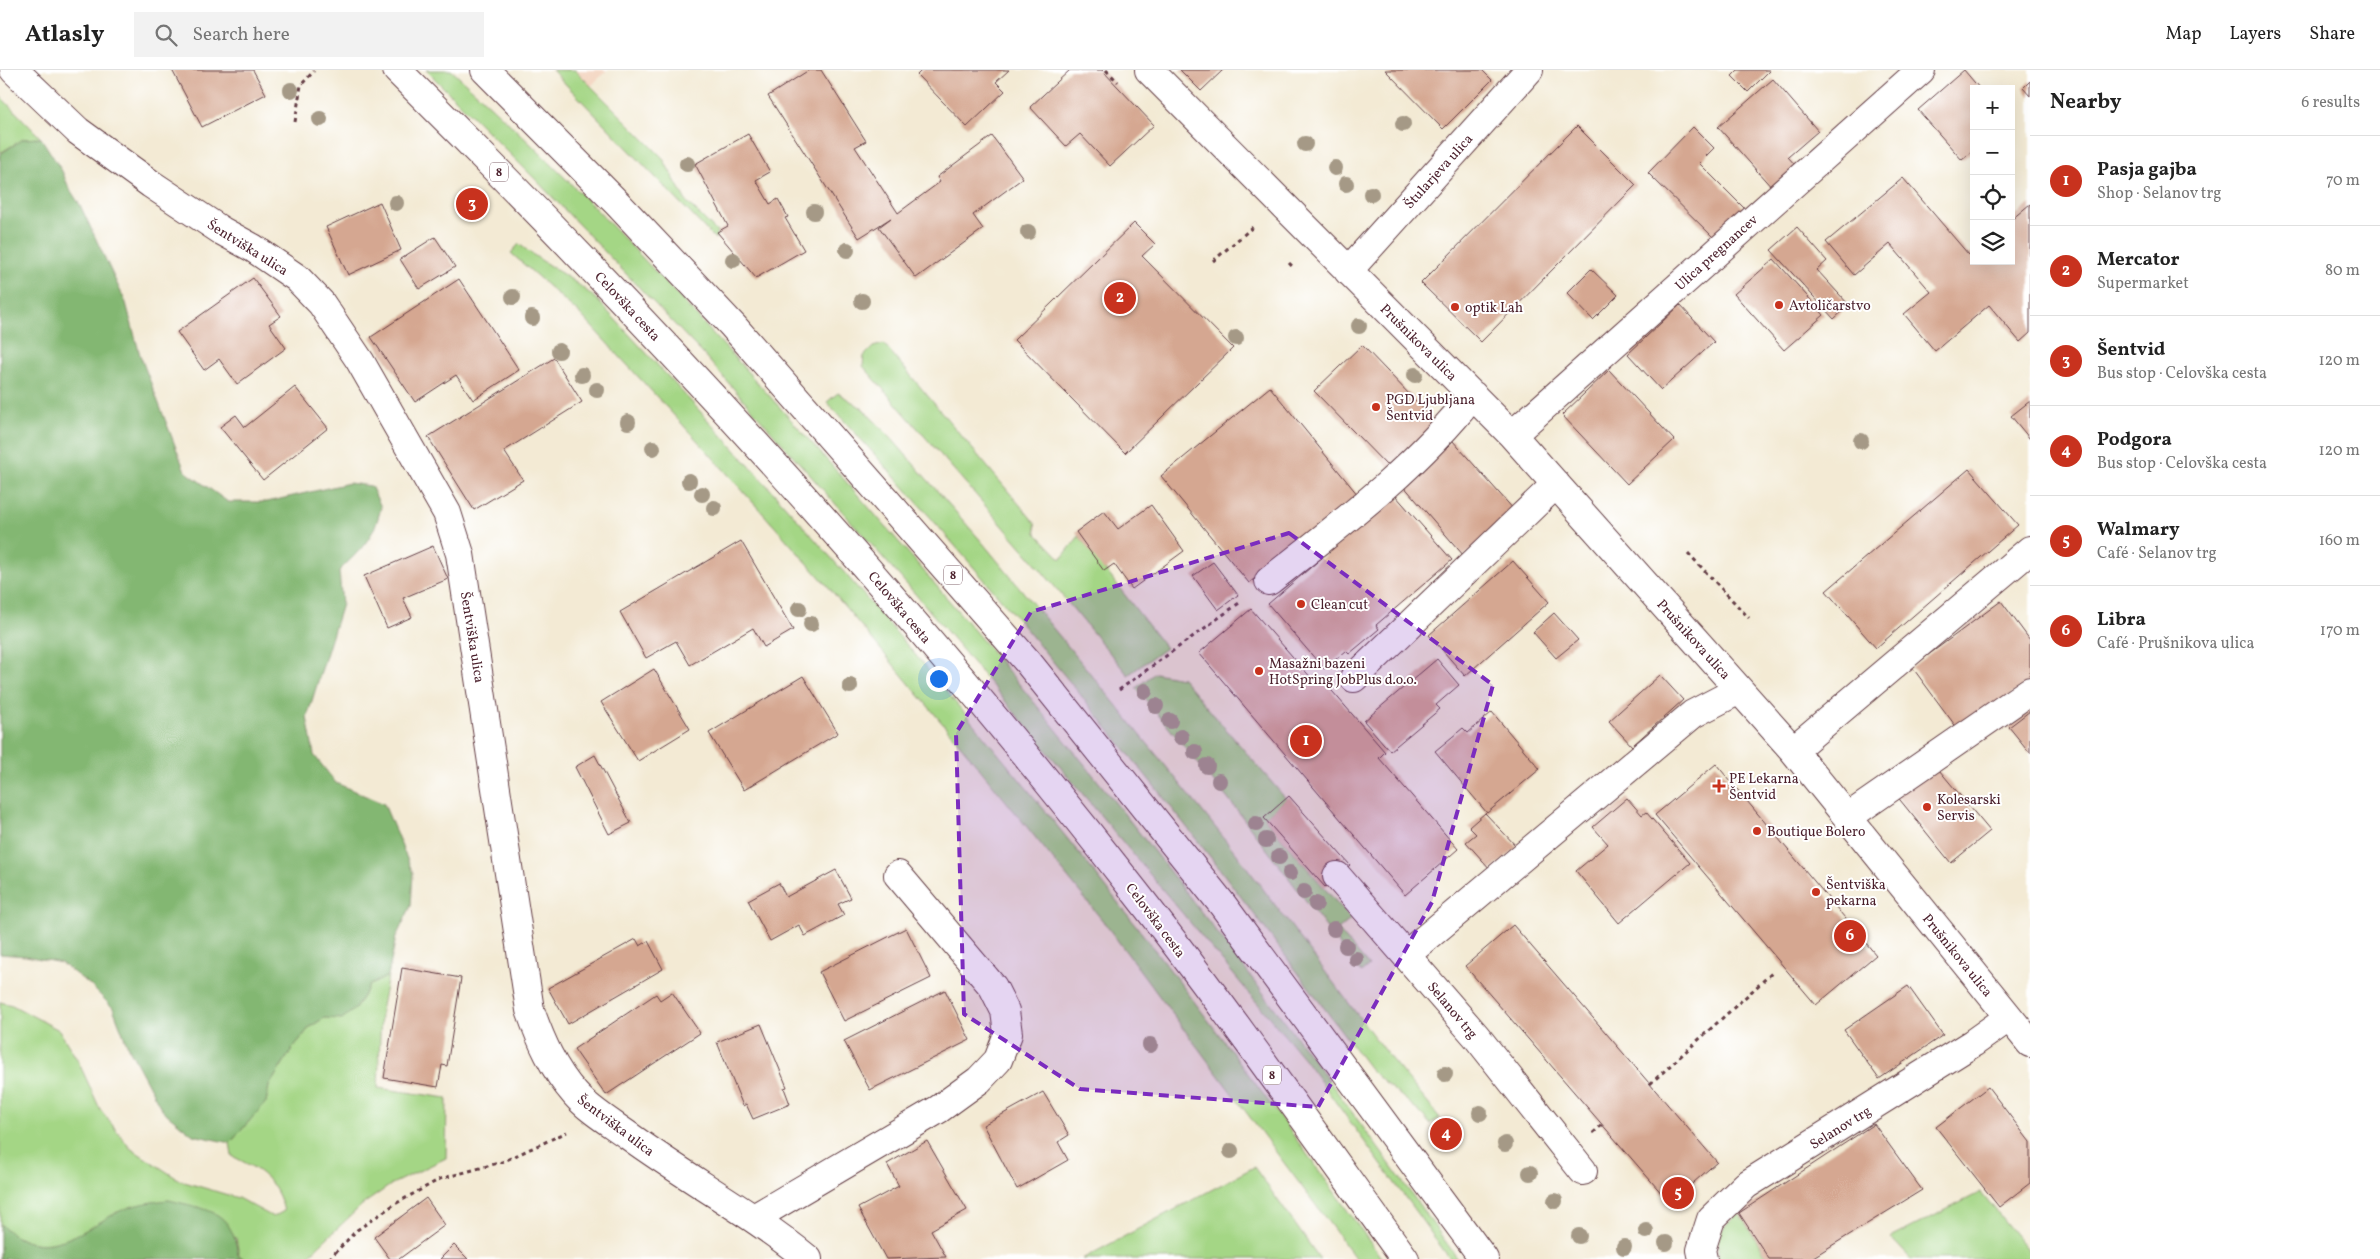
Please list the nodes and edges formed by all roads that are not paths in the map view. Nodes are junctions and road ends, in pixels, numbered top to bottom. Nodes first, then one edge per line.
1 (14, 70) edge
2 (397, 70) edge
3 (485, 70) edge
4 (1149, 70) edge
5 (1921, 70) edge
6 (1526, 71) edge
7 (1348, 271) junction
8 (1473, 395) junction
9 (1512, 435) junction
10 (1556, 484) junction
11 (2030, 550) edge
12 (1269, 581) road end
13 (1354, 678) dead end
14 (1739, 690) junction
15 (2030, 691) edge
16 (1793, 750) junction
17 (1848, 817) junction
18 (898, 875) dead end
19 (1337, 876) dead end
20 (1406, 954) junction
21 (2008, 1018) junction
22 (2030, 1044) edge
23 (1583, 1171) dead end
24 (754, 1218) junction
25 (808, 1259) edge
26 (1406, 1259) edge
27 (1484, 1259) edge
28 (1702, 1259) edge

1 - 24 street, Šentviška ulica
2 - 26 street, Celovška cesta / 8
3 - 27 street, 8
4 - 7 street, Prušnikova ulica
5 - 9 street, Ulica pregnancev
6 - 7 street, Štularjeva ulica
7 - 8 street, Prušnikova ulica
8 - 9 street, Prušnikova ulica
8 - 12 street
9 - 10 street, Prušnikova ulica
10 - 13 street
10 - 14 street, Prušnikova ulica
11 - 16 street
14 - 16 street, Prušnikova ulica
14 - 20 street, Prušnikova ulica
15 - 17 street
16 - 17 street, Prušnikova ulica
17 - 21 street, Prušnikova ulica
18 - 24 street
19 - 20 street, Selanov trg
20 - 23 street, Selanov trg
21 - 22 street, Prušnikova ulica
21 - 28 street, Selanov trg
24 - 25 street, Šentviška ulica

